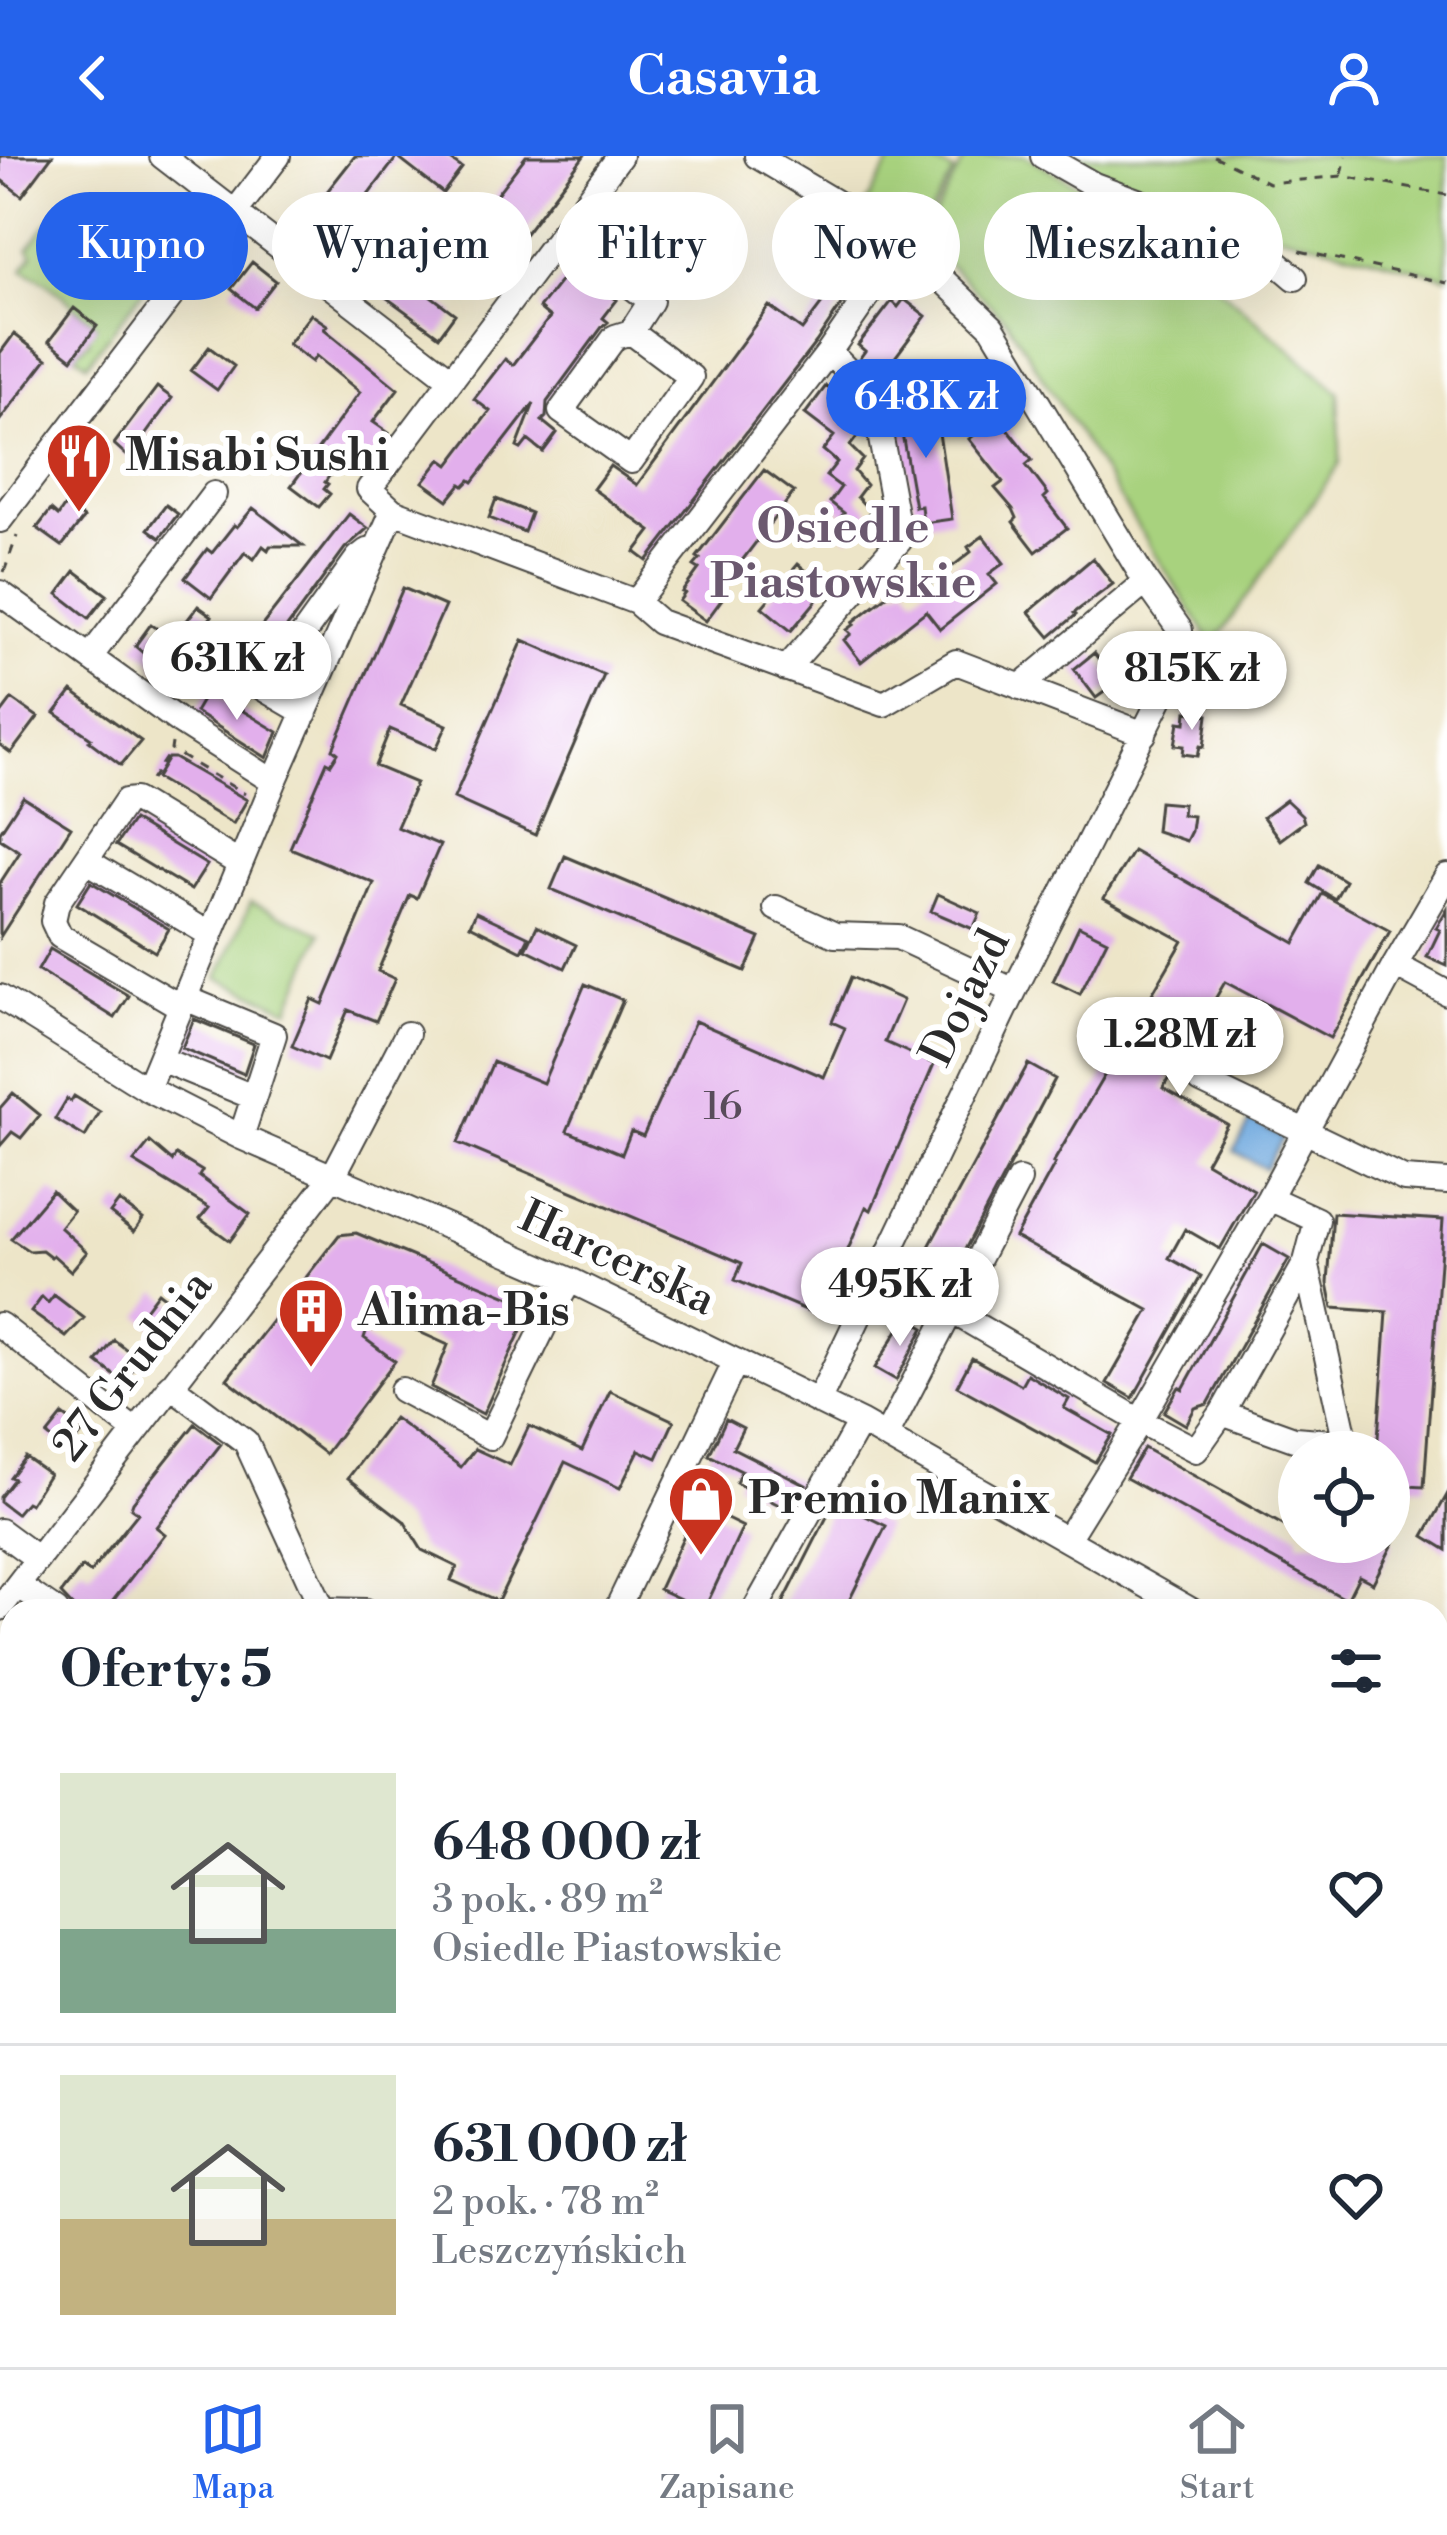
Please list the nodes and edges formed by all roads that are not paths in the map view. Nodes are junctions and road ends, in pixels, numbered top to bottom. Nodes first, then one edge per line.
1 (162, 156) edge
2 (278, 156) edge
3 (620, 156) edge
4 (758, 156) edge
5 (1042, 156) edge
6 (208, 192) edge
7 (594, 192) edge
8 (818, 192) edge
9 (248, 194) edge
10 (248, 223) edge
11 (556, 243) edge
12 (1295, 278) dead end
13 (960, 296) edge
14 (172, 300) edge
15 (650, 300) edge
16 (865, 300) edge
17 (631, 332) junction
18 (829, 352) junction
19 (452, 379) junction
20 (214, 494) dead end
21 (393, 511) junction
22 (8, 531) edge
23 (381, 537) junction
24 (1146, 582) junction
25 (2, 586) edge
26 (636, 602) junction
27 (90, 657) junction
28 (786, 669) junction
29 (1020, 687) junction
30 (305, 713) junction
31 (1144, 734) junction
32 (269, 794) junction
33 (87, 861) junction
34 (240, 864) junction
35 (1447, 876) edge
36 (776, 908) dead end
37 (211, 935) junction
38 (1394, 965) junction
39 (1014, 991) junction
40 (1447, 993) edge
41 (0, 997) edge
42 (183, 1003) junction
43 (406, 1034) dead end
44 (160, 1059) junction
45 (1201, 1082) dead end
46 (147, 1089) junction
47 (254, 1096) junction
48 (1305, 1130) junction
49 (241, 1137) junction
50 (334, 1176) junction
51 (1019, 1180) dead end
52 (1447, 1182) edge
53 (1269, 1198) junction
54 (1306, 1262) junction
55 (570, 1280) junction
56 (950, 1310) junction
57 (0, 1325) edge
58 (736, 1361) junction
59 (170, 1385) junction
60 (402, 1390) dead end
61 (818, 1402) junction
62 (1222, 1413) junction
63 (1140, 1421) junction
64 (860, 1422) junction
65 (135, 1431) junction
66 (886, 1436) junction
67 (0, 1531) edge
68 (1067, 1539) junction
69 (38, 1559) junction
70 (18, 1585) junction
71 (8, 1599) edge
72 (38, 1599) edge
73 (318, 1599) edge
74 (622, 1599) edge
75 (761, 1599) edge
76 (1171, 1599) edge

1 - 6 street
2 - 9 street
3 - 7 street
4 - 8 street
5 - 12 street
10 - 19 street
11 - 19 street
13 - 24 street
14 - 22 street
15 - 17 street
16 - 18 street
17 - 17 street
18 - 26 street
18 - 28 street
19 - 21 street
20 - 27 street
21 - 23 street
21 - 26 street
23 - 30 street
23 - 30 street
24 - 29 street
24 - 31 street, Dojazd
25 - 27 street
26 - 28 street
27 - 32 street
28 - 29 street
29 - 31 street
30 - 32 street
31 - 39 street, Dojazd
32 - 34 street
33 - 34 street
33 - 37 street
33 - 42 street
34 - 37 street
35 - 38 street
36 - 39 street
37 - 42 street
38 - 40 street
38 - 48 street
39 - 61 street, Dojazd
41 - 46 street, Harcerska
42 - 44 street
42 - 47 street
43 - 50 street, 27 Grudnia
44 - 46 street
44 - 47 street
45 - 48 street
46 - 49 street, Harcerska
47 - 49 street
48 - 52 street
48 - 53 street
49 - 50 street, Harcerska
50 - 55 street, Harcerska
50 - 59 street, 27 Grudnia
51 - 56 street
53 - 54 street
53 - 63 street
54 - 62 street
54 - 62 street
55 - 58 street, Harcerska
55 - 60 street
56 - 63 street
56 - 66 street
57 - 65 street
58 - 61 street, Harcerska
58 - 74 street
59 - 65 street, 27 Grudnia
59 - 73 street
61 - 64 street, Harcerska
62 - 63 street
63 - 68 street
64 - 66 street, Harcerska
64 - 75 street
65 - 69 street, 27 Grudnia
66 - 68 street, Harcerska
67 - 69 street
68 - 76 street, Harcerska
69 - 70 street, 27 Grudnia
70 - 71 street, 27 Grudnia
70 - 72 street

